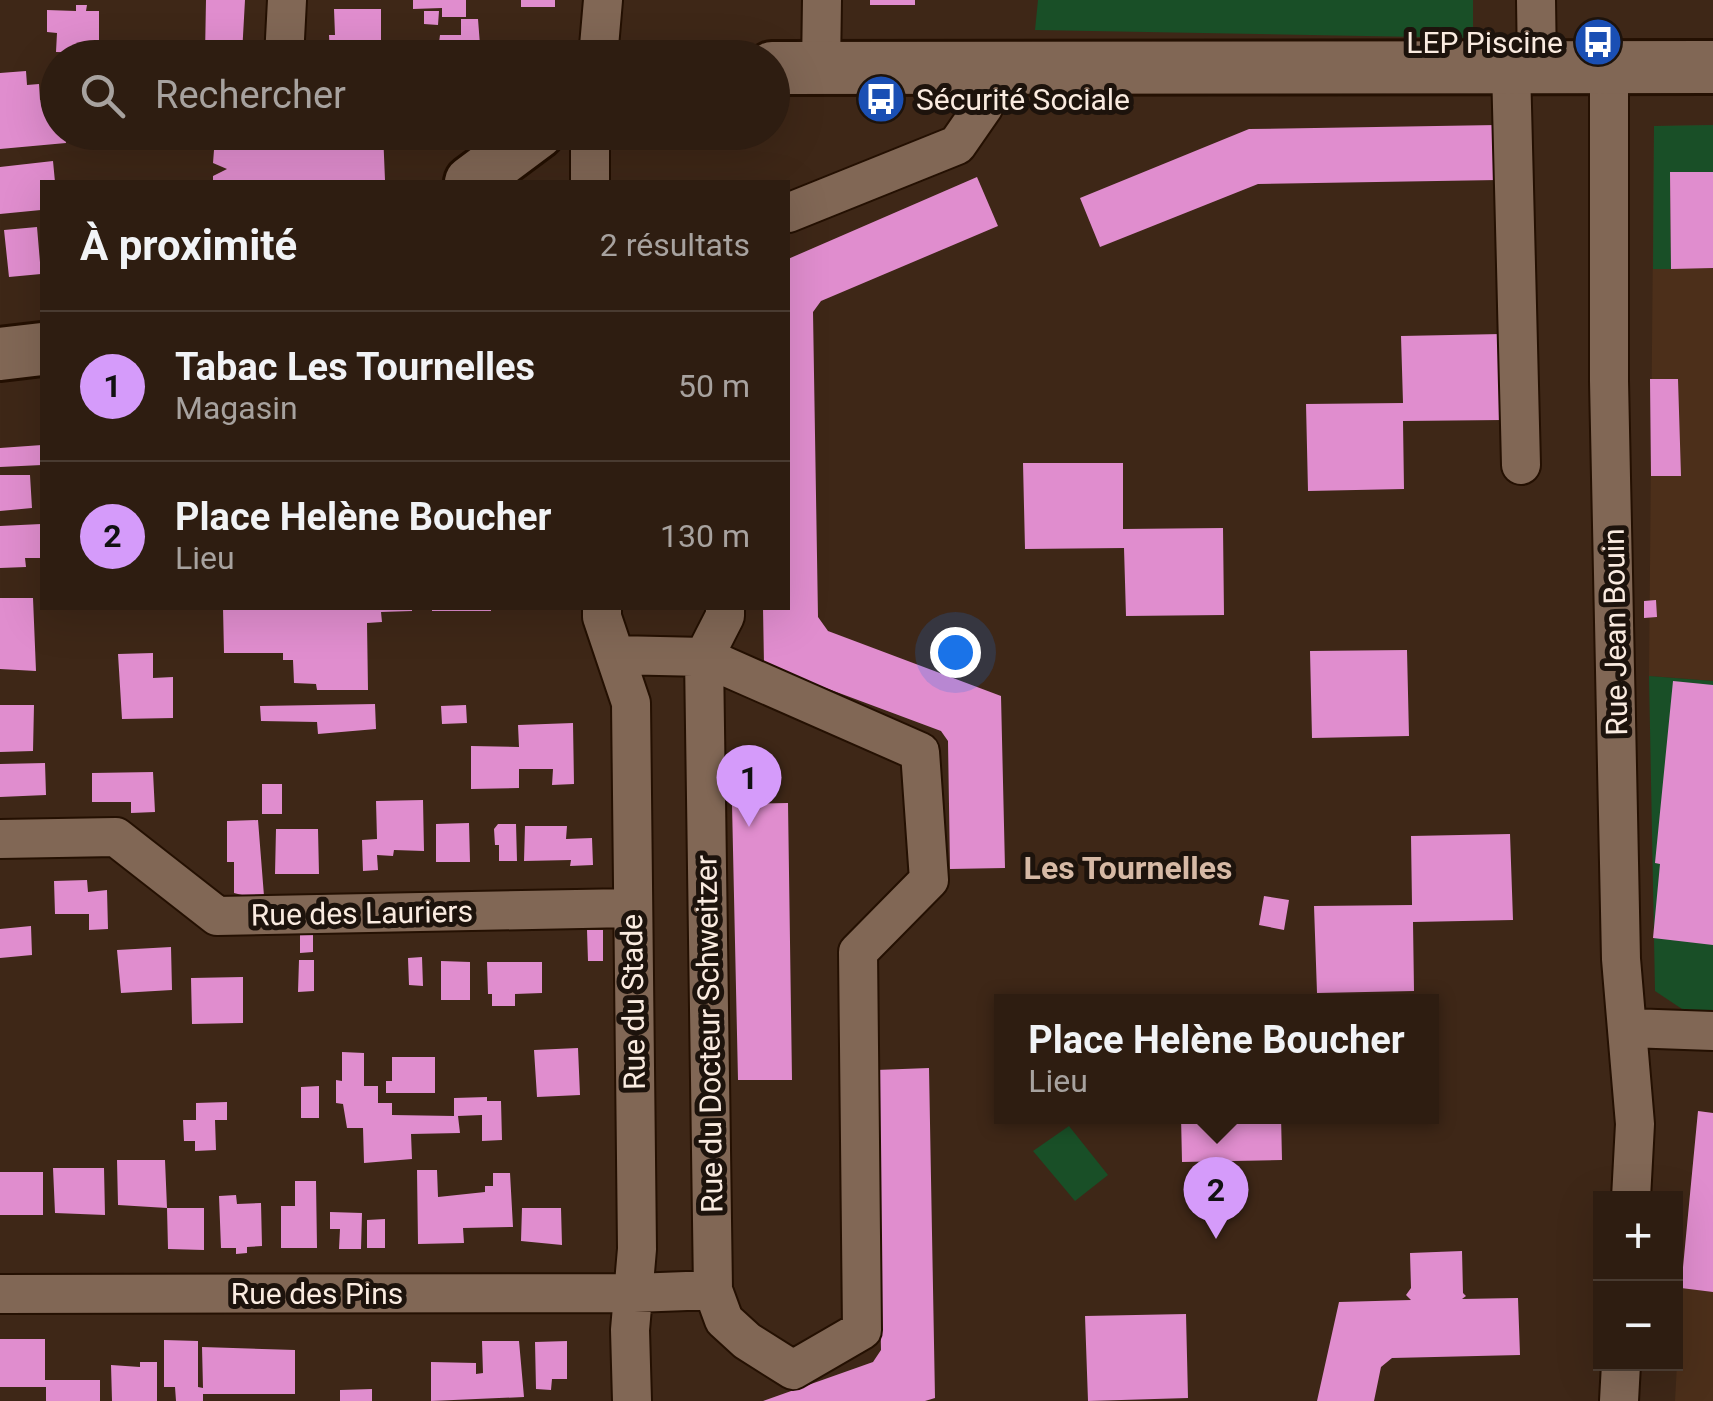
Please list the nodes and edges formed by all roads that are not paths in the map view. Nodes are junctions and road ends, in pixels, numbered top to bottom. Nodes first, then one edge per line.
1 (287, 0) edge
2 (603, 0) edge
3 (822, 0) edge
4 (1536, 0) edge
5 (285, 40) edge
6 (600, 40) edge
7 (1524, 66) junction
8 (1608, 66) junction
9 (1713, 66) edge
10 (797, 68) edge
11 (986, 68) junction
12 (514, 150) edge
13 (590, 150) edge
14 (474, 180) edge
15 (590, 180) edge
16 (790, 212) edge
17 (40, 349) edge
18 (0, 354) edge
19 (1521, 464) dead end
20 (603, 610) edge
21 (725, 610) edge
22 (615, 655) junction
23 (704, 657) junction
24 (0, 838) edge
25 (631, 908) junction
26 (1629, 1028) junction
27 (1713, 1031) edge
28 (1631, 1191) edge
29 (712, 1290) junction
30 (634, 1293) junction
31 (0, 1294) edge
32 (1621, 1371) edge
33 (632, 1401) edge
34 (1619, 1401) edge

1 - 5 street
2 - 6 street
3 - 10 street
4 - 7 street
7 - 8 street
7 - 11 street
7 - 19 street
8 - 9 street
8 - 26 street, Rue Jean Bouin
10 - 11 street
11 - 16 street
12 - 14 street
13 - 15 street
17 - 18 street
20 - 22 street, Rue du Stade
21 - 23 street, Rue du Docteur Schweitzer
22 - 23 street
22 - 25 street, Rue du Stade
23 - 29 street, Rue du Docteur Schweitzer
23 - 29 street
24 - 25 street, Rue des Lauriers
25 - 30 street, Rue du Stade
26 - 27 street
26 - 28 street, Rue Jean Bouin
29 - 30 street
30 - 31 street, Rue des Pins
30 - 33 street, Rue du Stade
32 - 34 street

